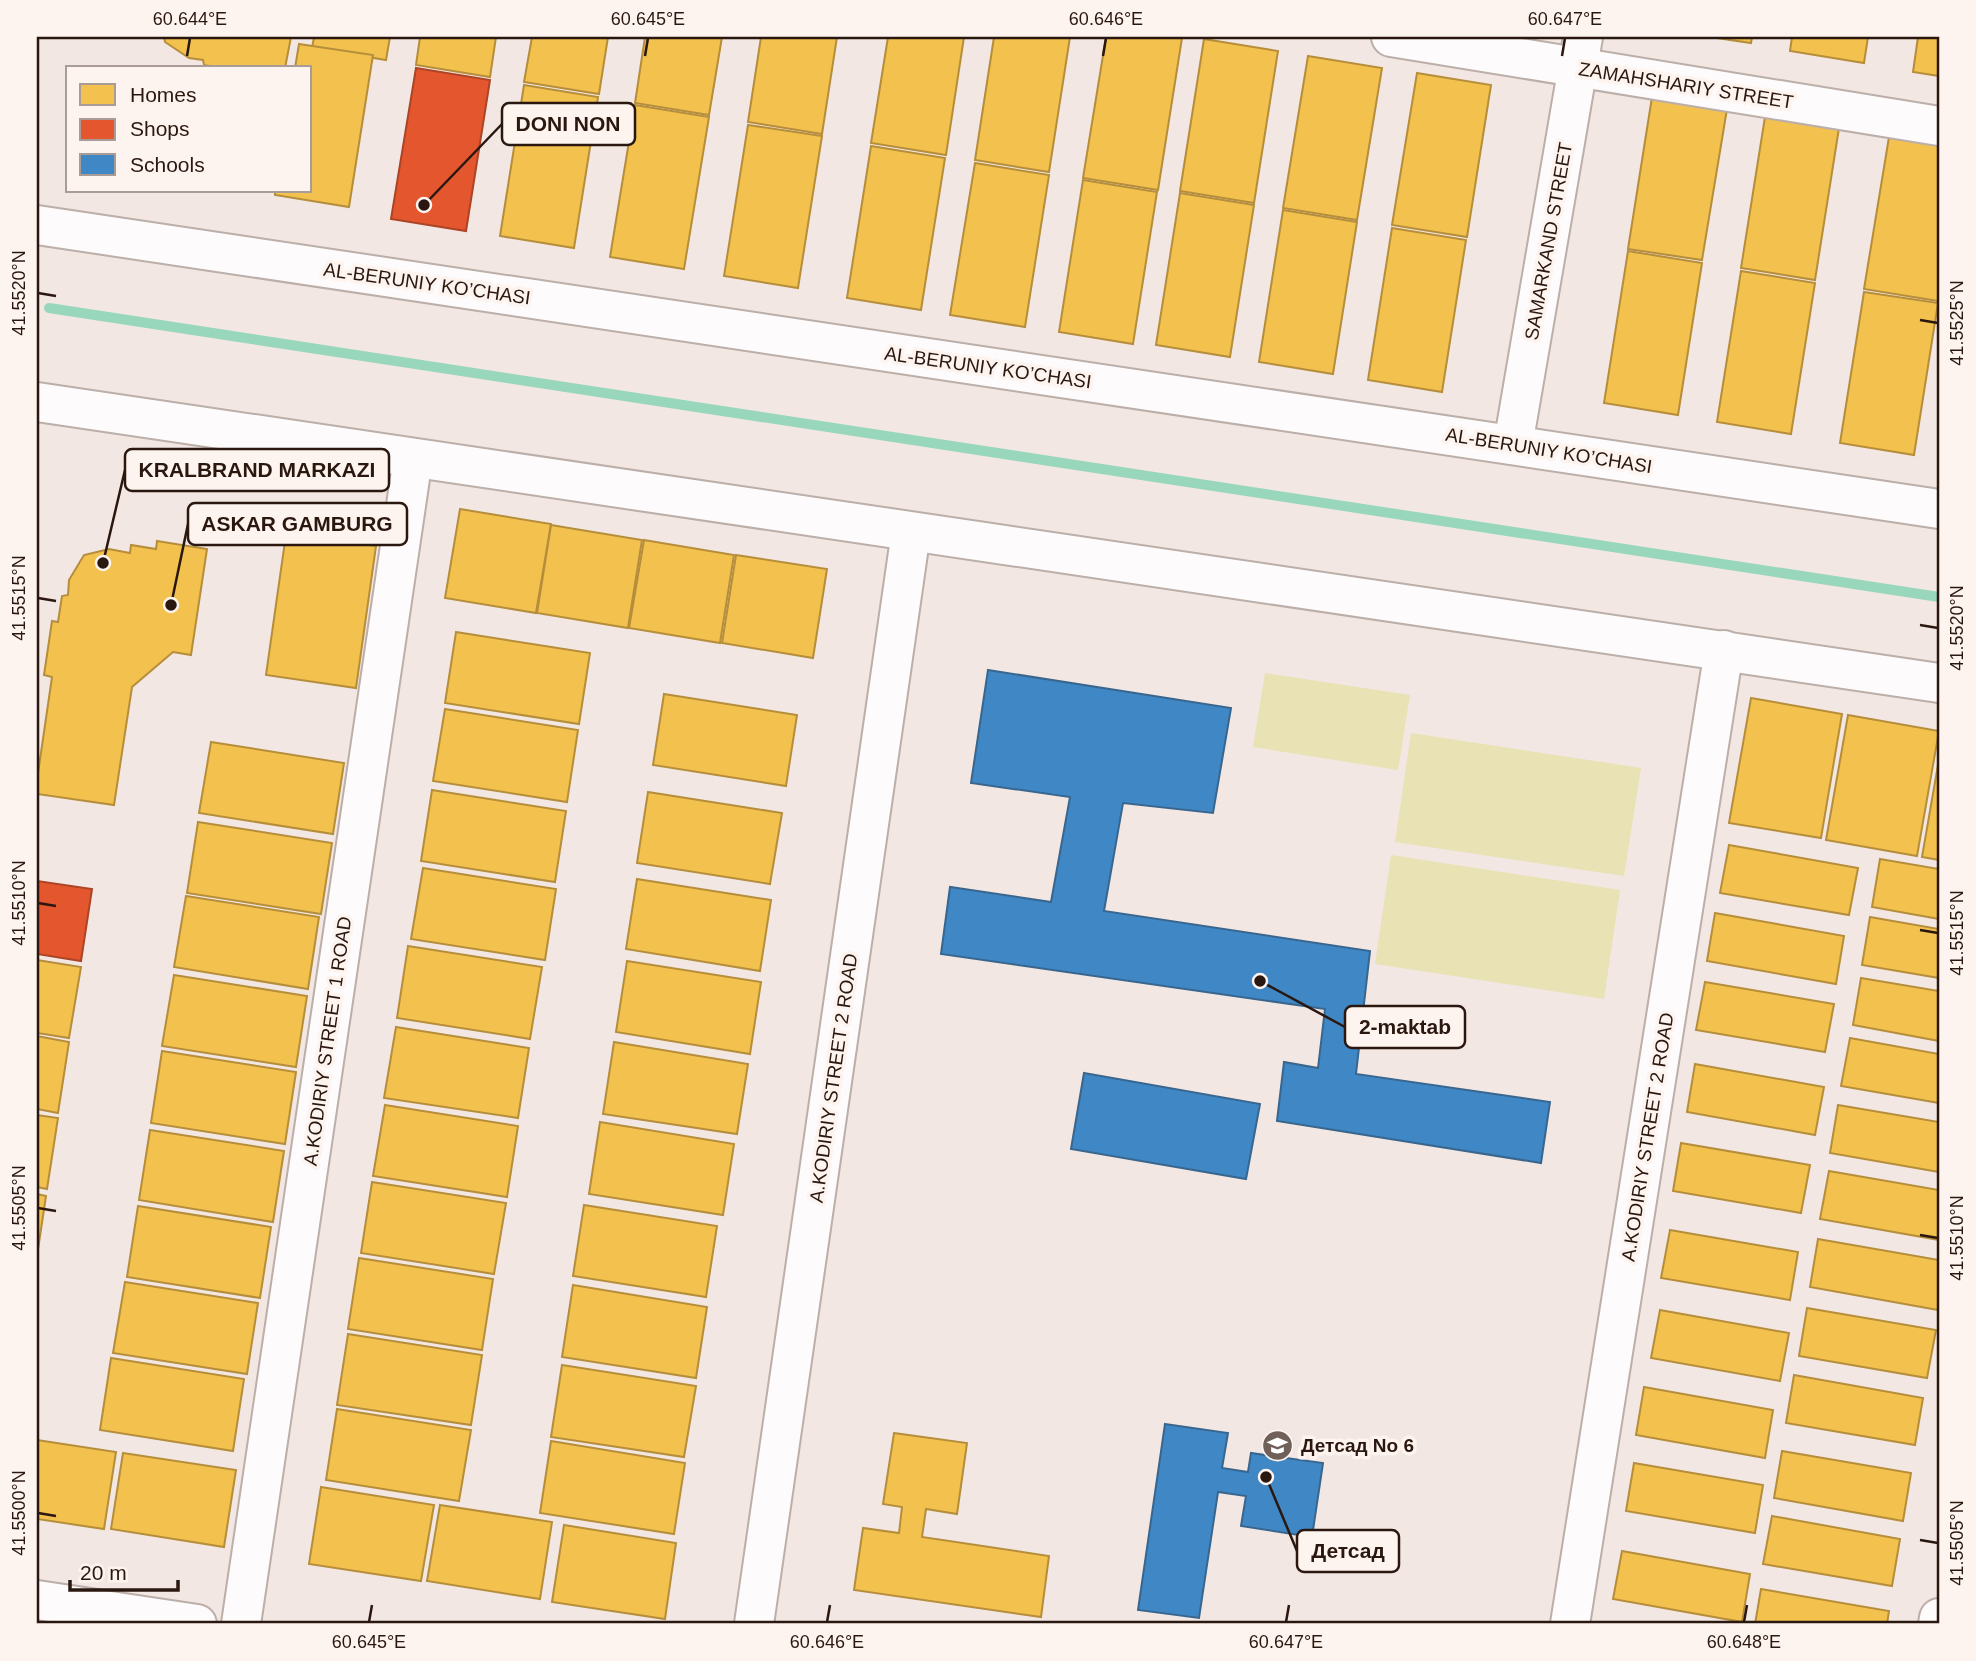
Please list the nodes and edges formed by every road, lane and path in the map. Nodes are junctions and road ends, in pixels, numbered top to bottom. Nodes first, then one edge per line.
1 (1391, 37) edge
2 (1581, 52) edge
3 (1939, 126) edge
4 (37, 225) edge
5 (37, 402) edge
6 (1513, 445) junction
7 (413, 458) junction
8 (1939, 509) edge
9 (911, 532) junction
10 (1724, 650) junction
11 (1939, 683) edge
12 (37, 1600) edge
13 (1939, 1618) edge
14 (197, 1624) edge
15 (241, 1624) edge
16 (754, 1624) edge
17 (1570, 1624) edge
18 (1938, 1624) edge

1 - 2 street, ZAMAHSHARIY STREET
2 - 3 street, ZAMAHSHARIY STREET
2 - 6 street, SAMARKAND STREET
4 - 6 street, AL-BERUNIY KO’CHASI
5 - 7 street
6 - 8 street, AL-BERUNIY KO’CHASI
7 - 9 street
7 - 15 street, A.KODIRIY STREET 1 ROAD
9 - 10 street
9 - 16 street, A.KODIRIY STREET 2 ROAD
10 - 11 street
10 - 17 street, A.KODIRIY STREET 2 ROAD
12 - 14 street
13 - 18 street

